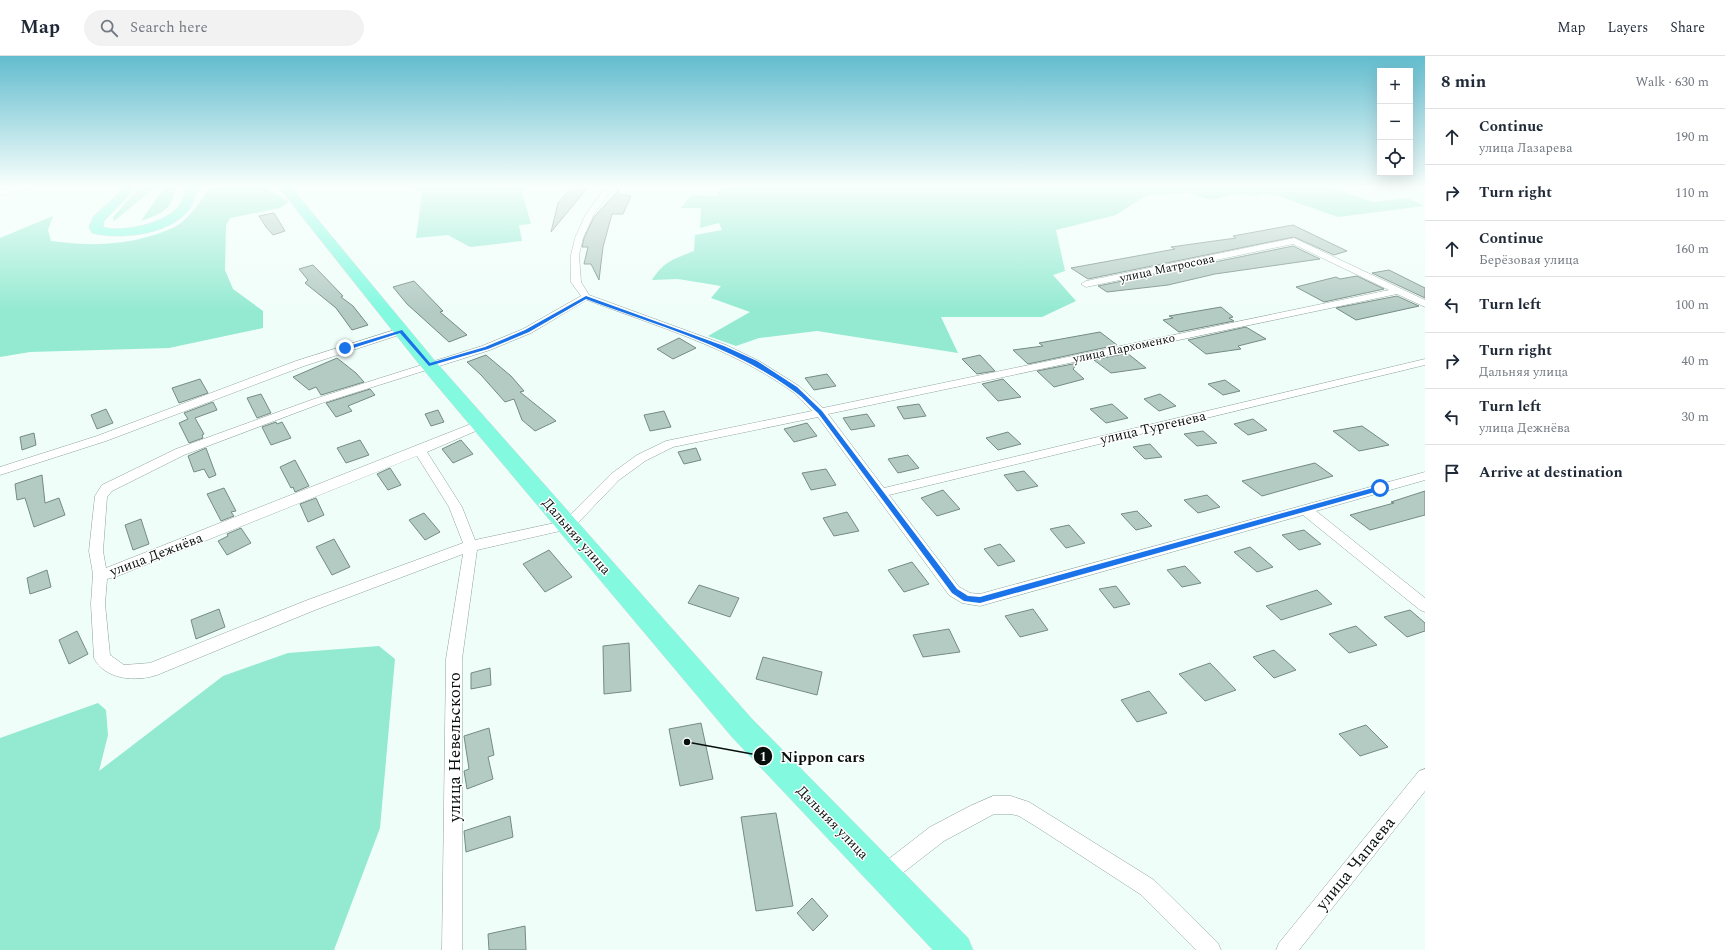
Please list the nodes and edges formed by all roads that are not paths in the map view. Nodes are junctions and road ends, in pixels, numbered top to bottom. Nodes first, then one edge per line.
1 (96, 228) edge
2 (145, 228) edge
3 (318, 228) edge
4 (584, 228) edge
5 (1086, 284) dead end
6 (1398, 291) junction
7 (586, 297) junction
8 (1425, 304) edge
9 (402, 331) junction
10 (1425, 362) edge
11 (429, 365) junction
12 (820, 412) junction
13 (482, 424) junction
14 (420, 450) junction
15 (0, 471) edge
16 (1425, 476) edge
17 (881, 494) junction
18 (1305, 509) junction
19 (568, 525) junction
20 (471, 546) junction
21 (100, 574) junction
22 (1425, 606) edge
23 (1425, 777) edge
24 (884, 875) junction
25 (452, 950) edge
26 (956, 950) edge
27 (1211, 950) edge
28 (1286, 950) edge

1 - 2 main road
3 - 9 main road, Дальняя улица
4 - 7 street
5 - 6 street, улица Матросова
6 - 8 street
6 - 12 street, улица Пархоменко
7 - 11 street, улица Дежнёва
7 - 12 street
9 - 11 main road, Дальняя улица
9 - 15 street
10 - 17 street, улица Тургенева
11 - 13 main road, Дальняя улица
11 - 21 street, улица Дежнёва
12 - 17 street
12 - 19 street, улица Пархоменко
13 - 14 street, улица Дежнёва
13 - 19 main road, Дальняя улица
14 - 20 street
14 - 21 street, улица Дежнёва
16 - 18 street
17 - 18 street
18 - 22 street
19 - 20 street
19 - 24 main road, Дальняя улица
20 - 21 street
20 - 25 street, улица Невельского
23 - 28 street, улица Чапаева
24 - 26 main road, Дальняя улица
24 - 27 street

